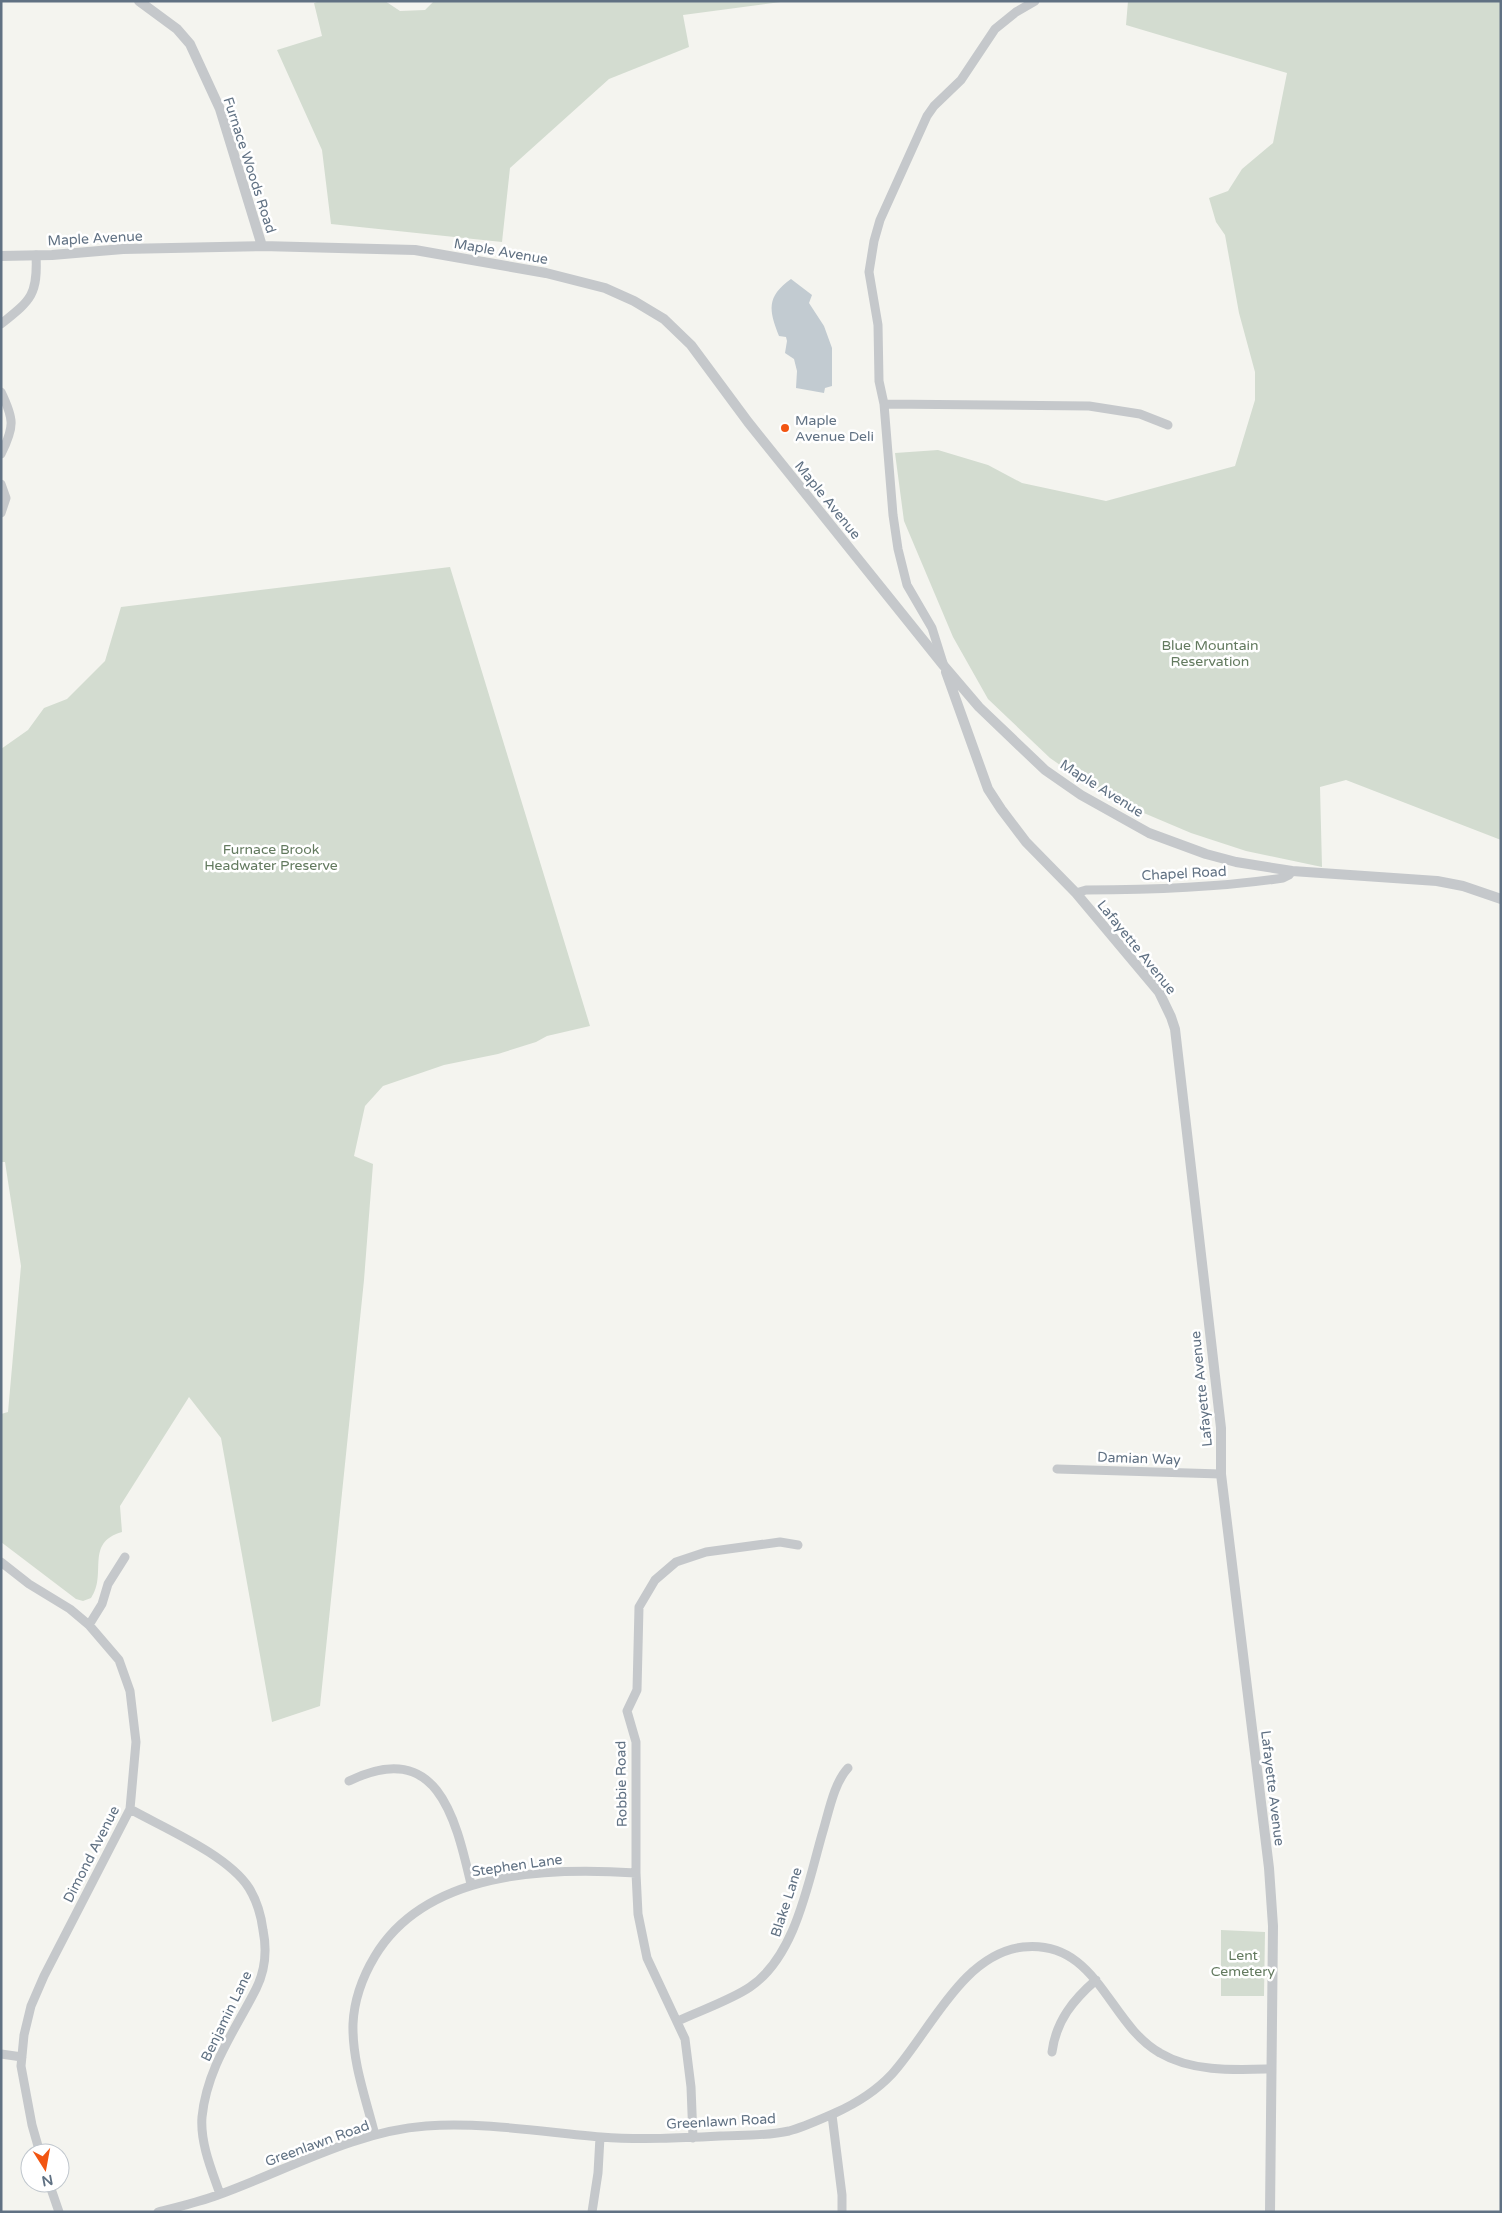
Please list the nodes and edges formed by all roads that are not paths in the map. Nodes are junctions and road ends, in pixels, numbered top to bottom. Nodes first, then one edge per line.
1 (139, 1) edge
2 (1035, 1) edge
3 (262, 246) junction
4 (36, 255) junction
5 (1, 256) edge
6 (1, 324) edge
7 (1, 392) edge
8 (884, 404) junction
9 (1168, 425) dead end
10 (1, 454) edge
11 (1, 484) edge
12 (1, 513) edge
13 (944, 666) junction
14 (1292, 872) junction
15 (1076, 893) junction
16 (1501, 899) edge
17 (1057, 1469) dead end
18 (1221, 1474) junction
19 (798, 1544) dead end
20 (125, 1558) dead end
21 (1, 1562) edge
22 (89, 1625) junction
23 (848, 1768) dead end
24 (348, 1781) dead end
25 (130, 1810) junction
26 (636, 1873) junction
27 (471, 1884) junction
28 (1096, 1980) junction
29 (678, 2021) junction
30 (1052, 2052) dead end
31 (1, 2054) edge
32 (22, 2057) junction
33 (1270, 2069) junction
34 (832, 2115) junction
35 (375, 2135) junction
36 (600, 2137) junction
37 (693, 2138) junction
38 (37, 2143) edge
39 (53, 2193) edge
40 (220, 2194) junction
41 (59, 2212) edge
42 (158, 2212) edge
43 (592, 2212) edge
44 (842, 2212) edge
45 (1270, 2212) edge

1 - 3 street, Furnace Woods Road
2 - 8 street
3 - 4 street, Maple Avenue
3 - 13 street, Maple Avenue
4 - 5 street, Maple Avenue
4 - 6 street
7 - 10 street
8 - 9 street
8 - 13 street
11 - 12 street
13 - 14 street, Maple Avenue
13 - 15 street, Lafayette Avenue
14 - 15 street, Chapel Road
14 - 16 street, Maple Avenue
15 - 18 street, Lafayette Avenue
17 - 18 street, Damian Way
18 - 33 street, Lafayette Avenue
19 - 26 street, Robbie Road
20 - 22 street
21 - 22 street, Dimond Avenue
22 - 25 street, Dimond Avenue
23 - 29 street, Blake Lane
24 - 27 street
25 - 32 street, Dimond Avenue
25 - 40 street, Benjamin Lane
26 - 27 street, Stephen Lane
26 - 29 street, Robbie Road
27 - 35 street, Stephen Lane
28 - 30 street
28 - 33 street, Greenlawn Road
28 - 34 street, Greenlawn Road
29 - 37 street, Robbie Road
31 - 32 street
32 - 38 street, Dimond Avenue
33 - 45 street, Lafayette Avenue
34 - 37 street, Greenlawn Road
34 - 44 street
35 - 36 street, Greenlawn Road
35 - 40 street, Greenlawn Road
36 - 37 street, Greenlawn Road
36 - 43 street
39 - 41 street
40 - 42 street, Greenlawn Road

